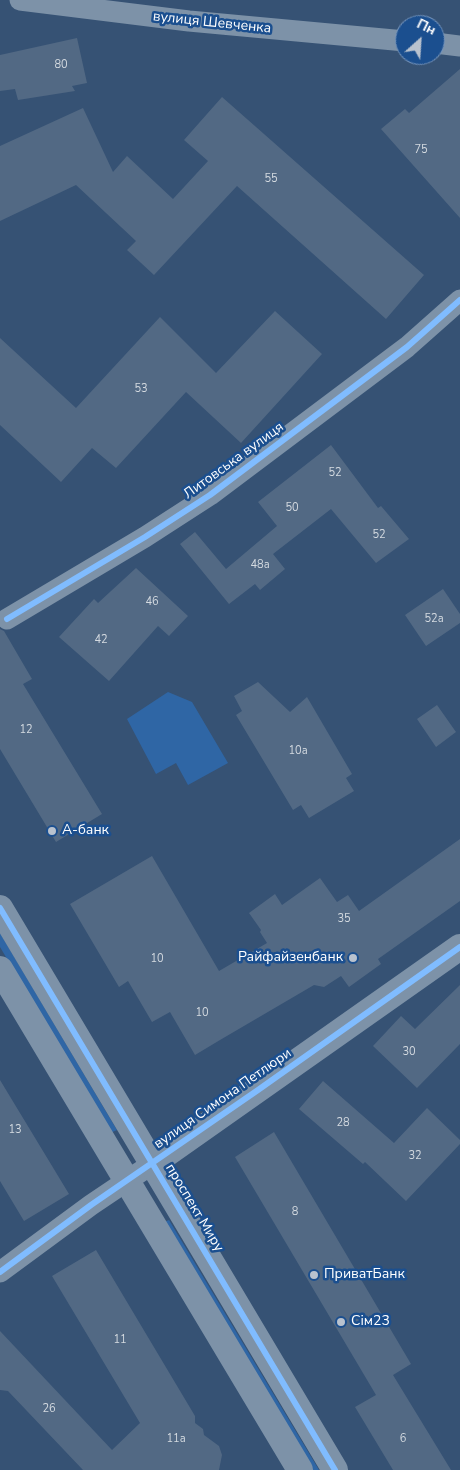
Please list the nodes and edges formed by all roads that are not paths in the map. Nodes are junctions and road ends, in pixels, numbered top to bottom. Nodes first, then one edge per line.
1 (20, 0) edge
2 (395, 40) edge
3 (445, 45) edge
4 (460, 46) edge
5 (460, 300) edge
6 (6, 619) dead end
7 (0, 908) edge
8 (460, 947) edge
9 (0, 969) edge
10 (152, 1164) junction
11 (128, 1181) junction
12 (0, 1272) edge
13 (300, 1470) edge
14 (335, 1470) edge

1 - 2 street, вулиця Шевченка
3 - 4 street
5 - 6 street, Литовська вулиця
7 - 10 street, проспект Миру
8 - 10 street, вулиця Симона Петлюри
9 - 11 street
10 - 11 street, вулиця Симона Петлюри
10 - 14 street, проспект Миру
11 - 12 street, вулиця Симона Петлюри
11 - 13 street

